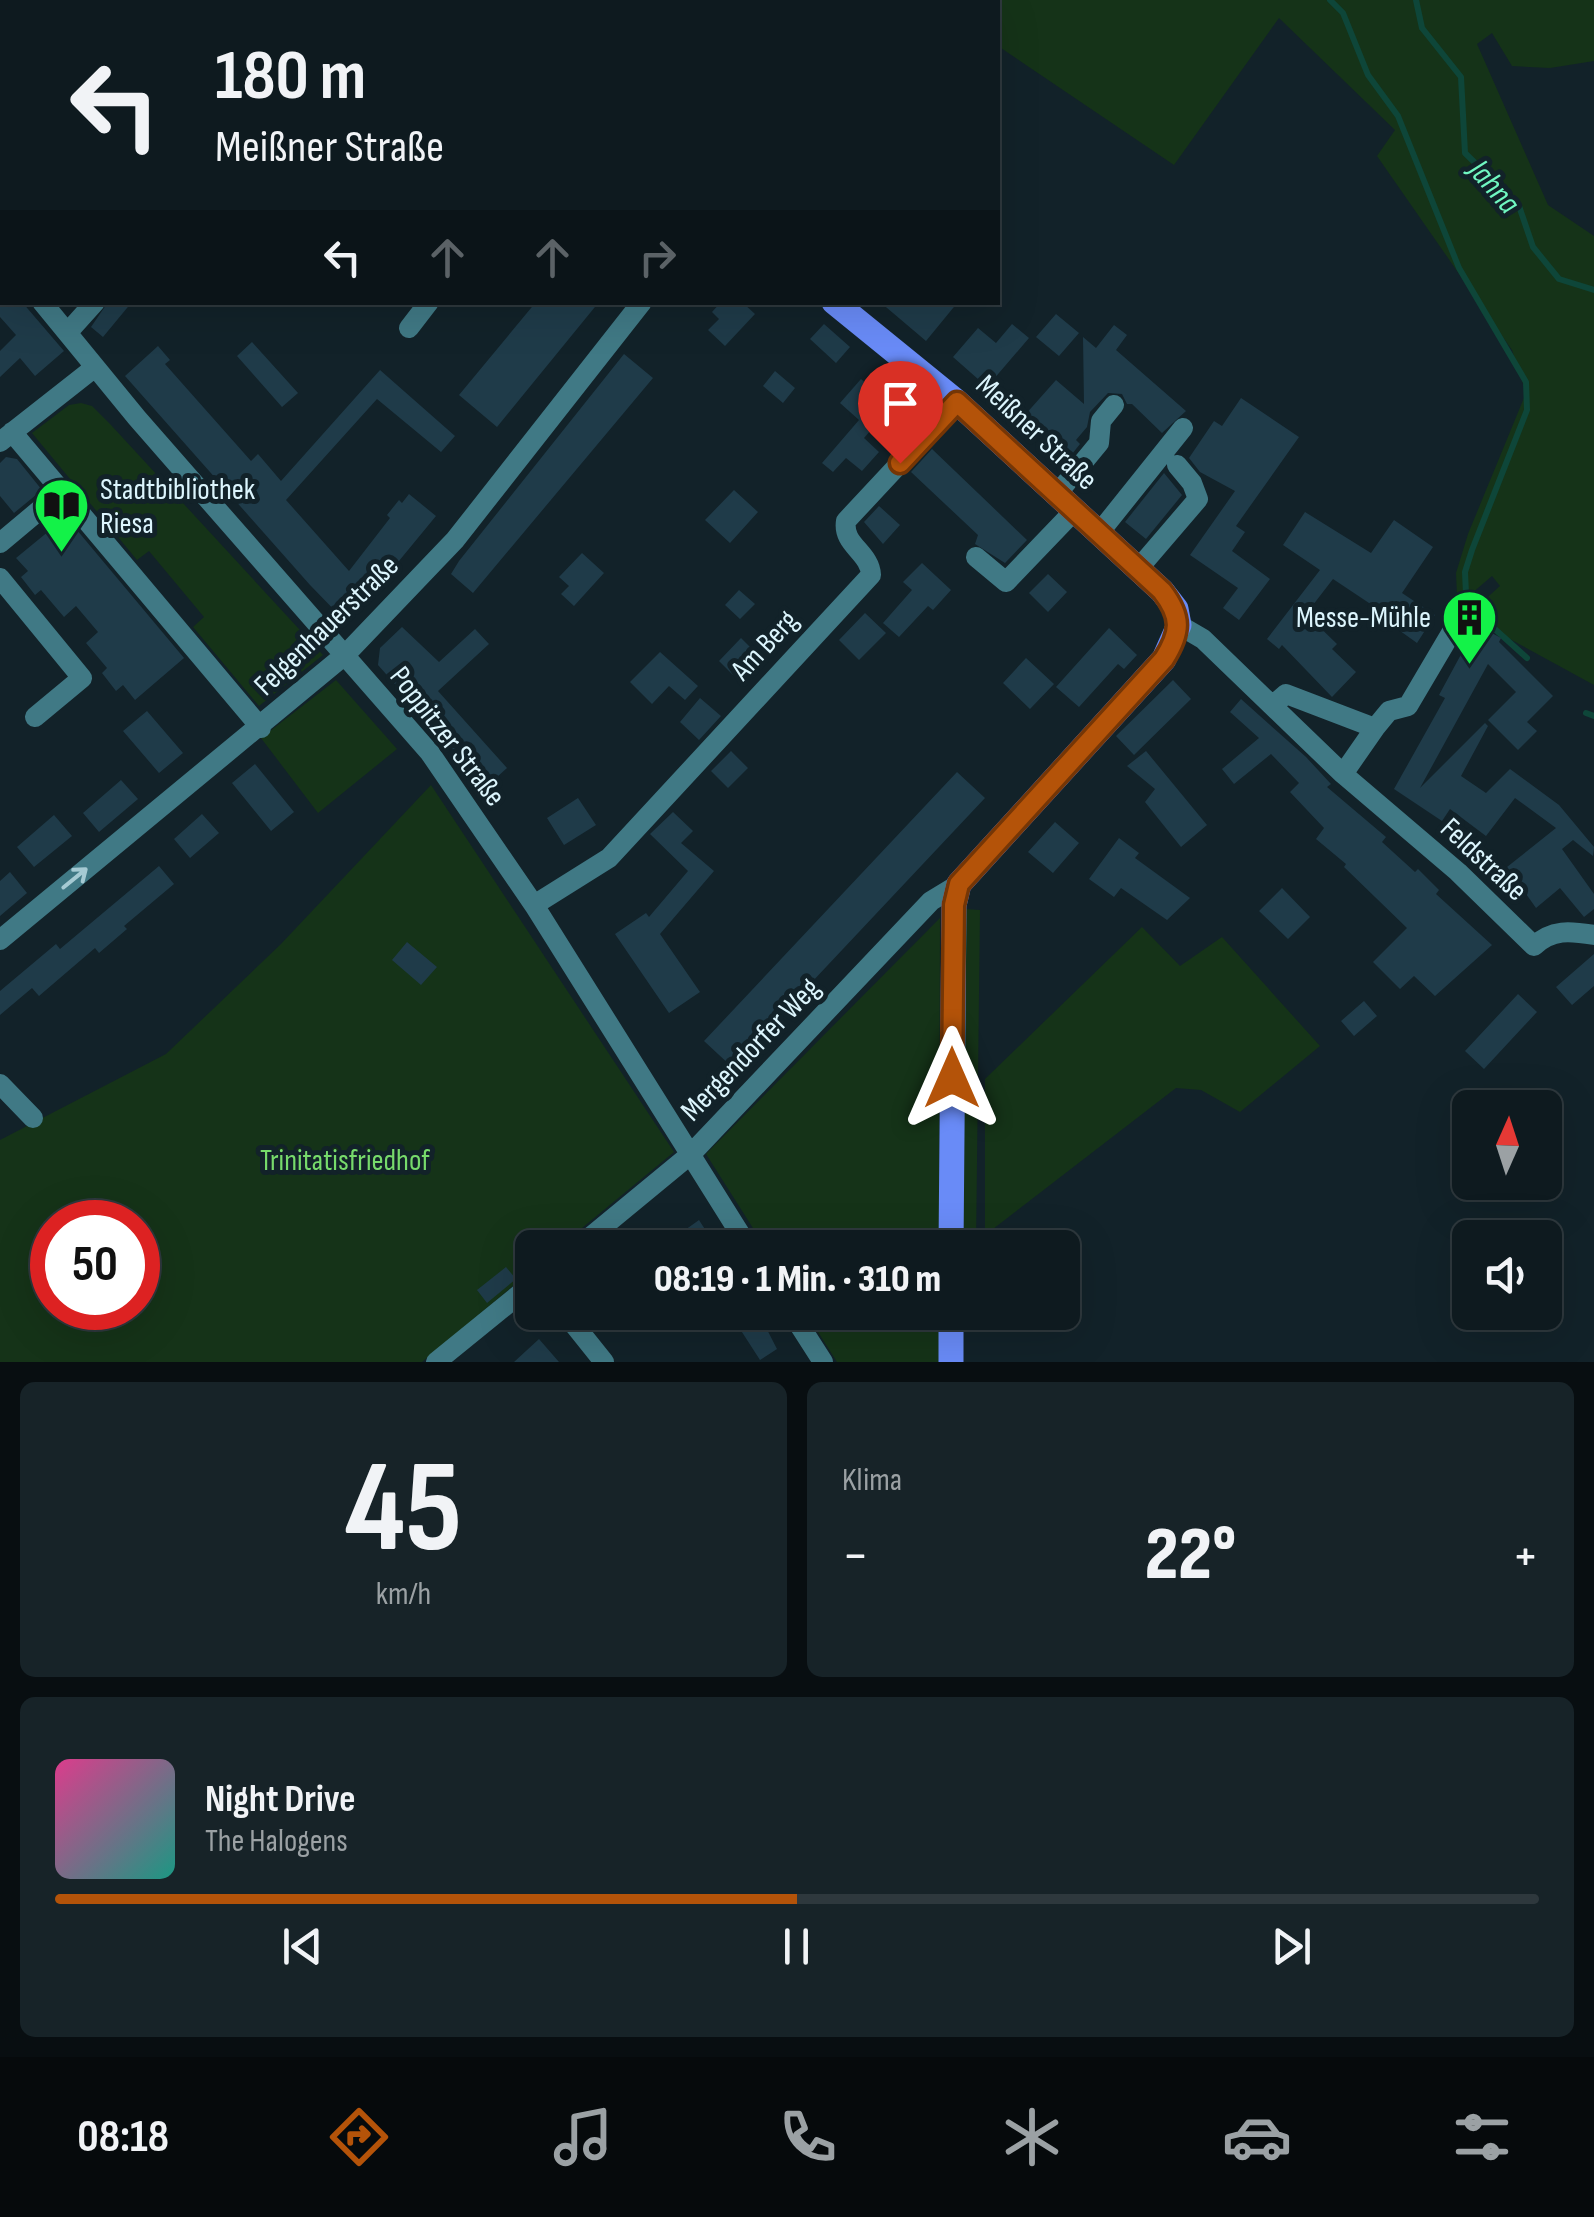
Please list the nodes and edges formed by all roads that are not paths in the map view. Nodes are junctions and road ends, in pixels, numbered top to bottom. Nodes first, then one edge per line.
1 (45, 305) edge
2 (91, 305) edge
3 (427, 305) edge
4 (640, 305) edge
5 (838, 305) edge
6 (409, 328) dead end
7 (68, 332) junction
8 (94, 368) junction
9 (957, 402) junction
10 (1114, 406) dead end
11 (1183, 428) dead end
12 (6, 437) edge
13 (1177, 466) dead end
14 (61, 492) junction
15 (1066, 502) junction
16 (1098, 533) junction
17 (0, 543) edge
18 (976, 557) dead end
19 (1138, 569) junction
20 (0, 578) edge
21 (1467, 606) dead end
22 (1180, 625) junction
23 (346, 654) junction
24 (1274, 705) junction
25 (35, 717) dead end
26 (261, 728) junction
27 (1376, 728) junction
28 (1342, 774) junction
29 (959, 884) junction
30 (534, 905) junction
31 (1594, 935) edge
32 (0, 940) edge
33 (0, 1084) edge
34 (33, 1118) dead end
35 (691, 1154) junction
36 (600, 1230) edge
37 (738, 1230) edge
38 (952, 1230) edge
39 (515, 1298) edge
40 (578, 1330) edge
41 (803, 1330) edge
42 (951, 1330) edge
43 (436, 1362) edge
44 (604, 1362) edge
45 (823, 1362) edge
46 (951, 1362) edge

1 - 7 street, Poppitzer Straße
2 - 7 street
3 - 6 street
4 - 23 street, Felgenhauerstraße
5 - 9 main road, Meißner Straße
7 - 8 street, Poppitzer Straße
8 - 12 street
8 - 23 street, Poppitzer Straße
9 - 15 main road, Meißner Straße
9 - 30 street, Am Berg
10 - 15 street
11 - 16 street
12 - 14 street
13 - 19 street
14 - 17 street
14 - 26 street
15 - 16 main road, Meißner Straße
15 - 18 street
16 - 19 main road, Meißner Straße
19 - 22 main road, Meißner Straße
20 - 25 street
21 - 27 street
22 - 24 street, Feldstraße
22 - 29 main road
23 - 26 street, Felgenhauerstraße
23 - 30 street, Poppitzer Straße
24 - 27 street
24 - 28 street, Feldstraße
32 -> 26 street, Felgenhauerstraße
27 - 28 street
28 - 31 street, Feldstraße
29 - 35 street, Mergendorfer Weg
29 - 38 main road
30 - 35 street, Poppitzer Straße
33 - 34 street
35 - 36 street, Mergendorfer Weg
35 - 37 street, Poppitzer Straße
39 - 43 street
40 - 44 street
41 - 45 street
42 - 46 main road

